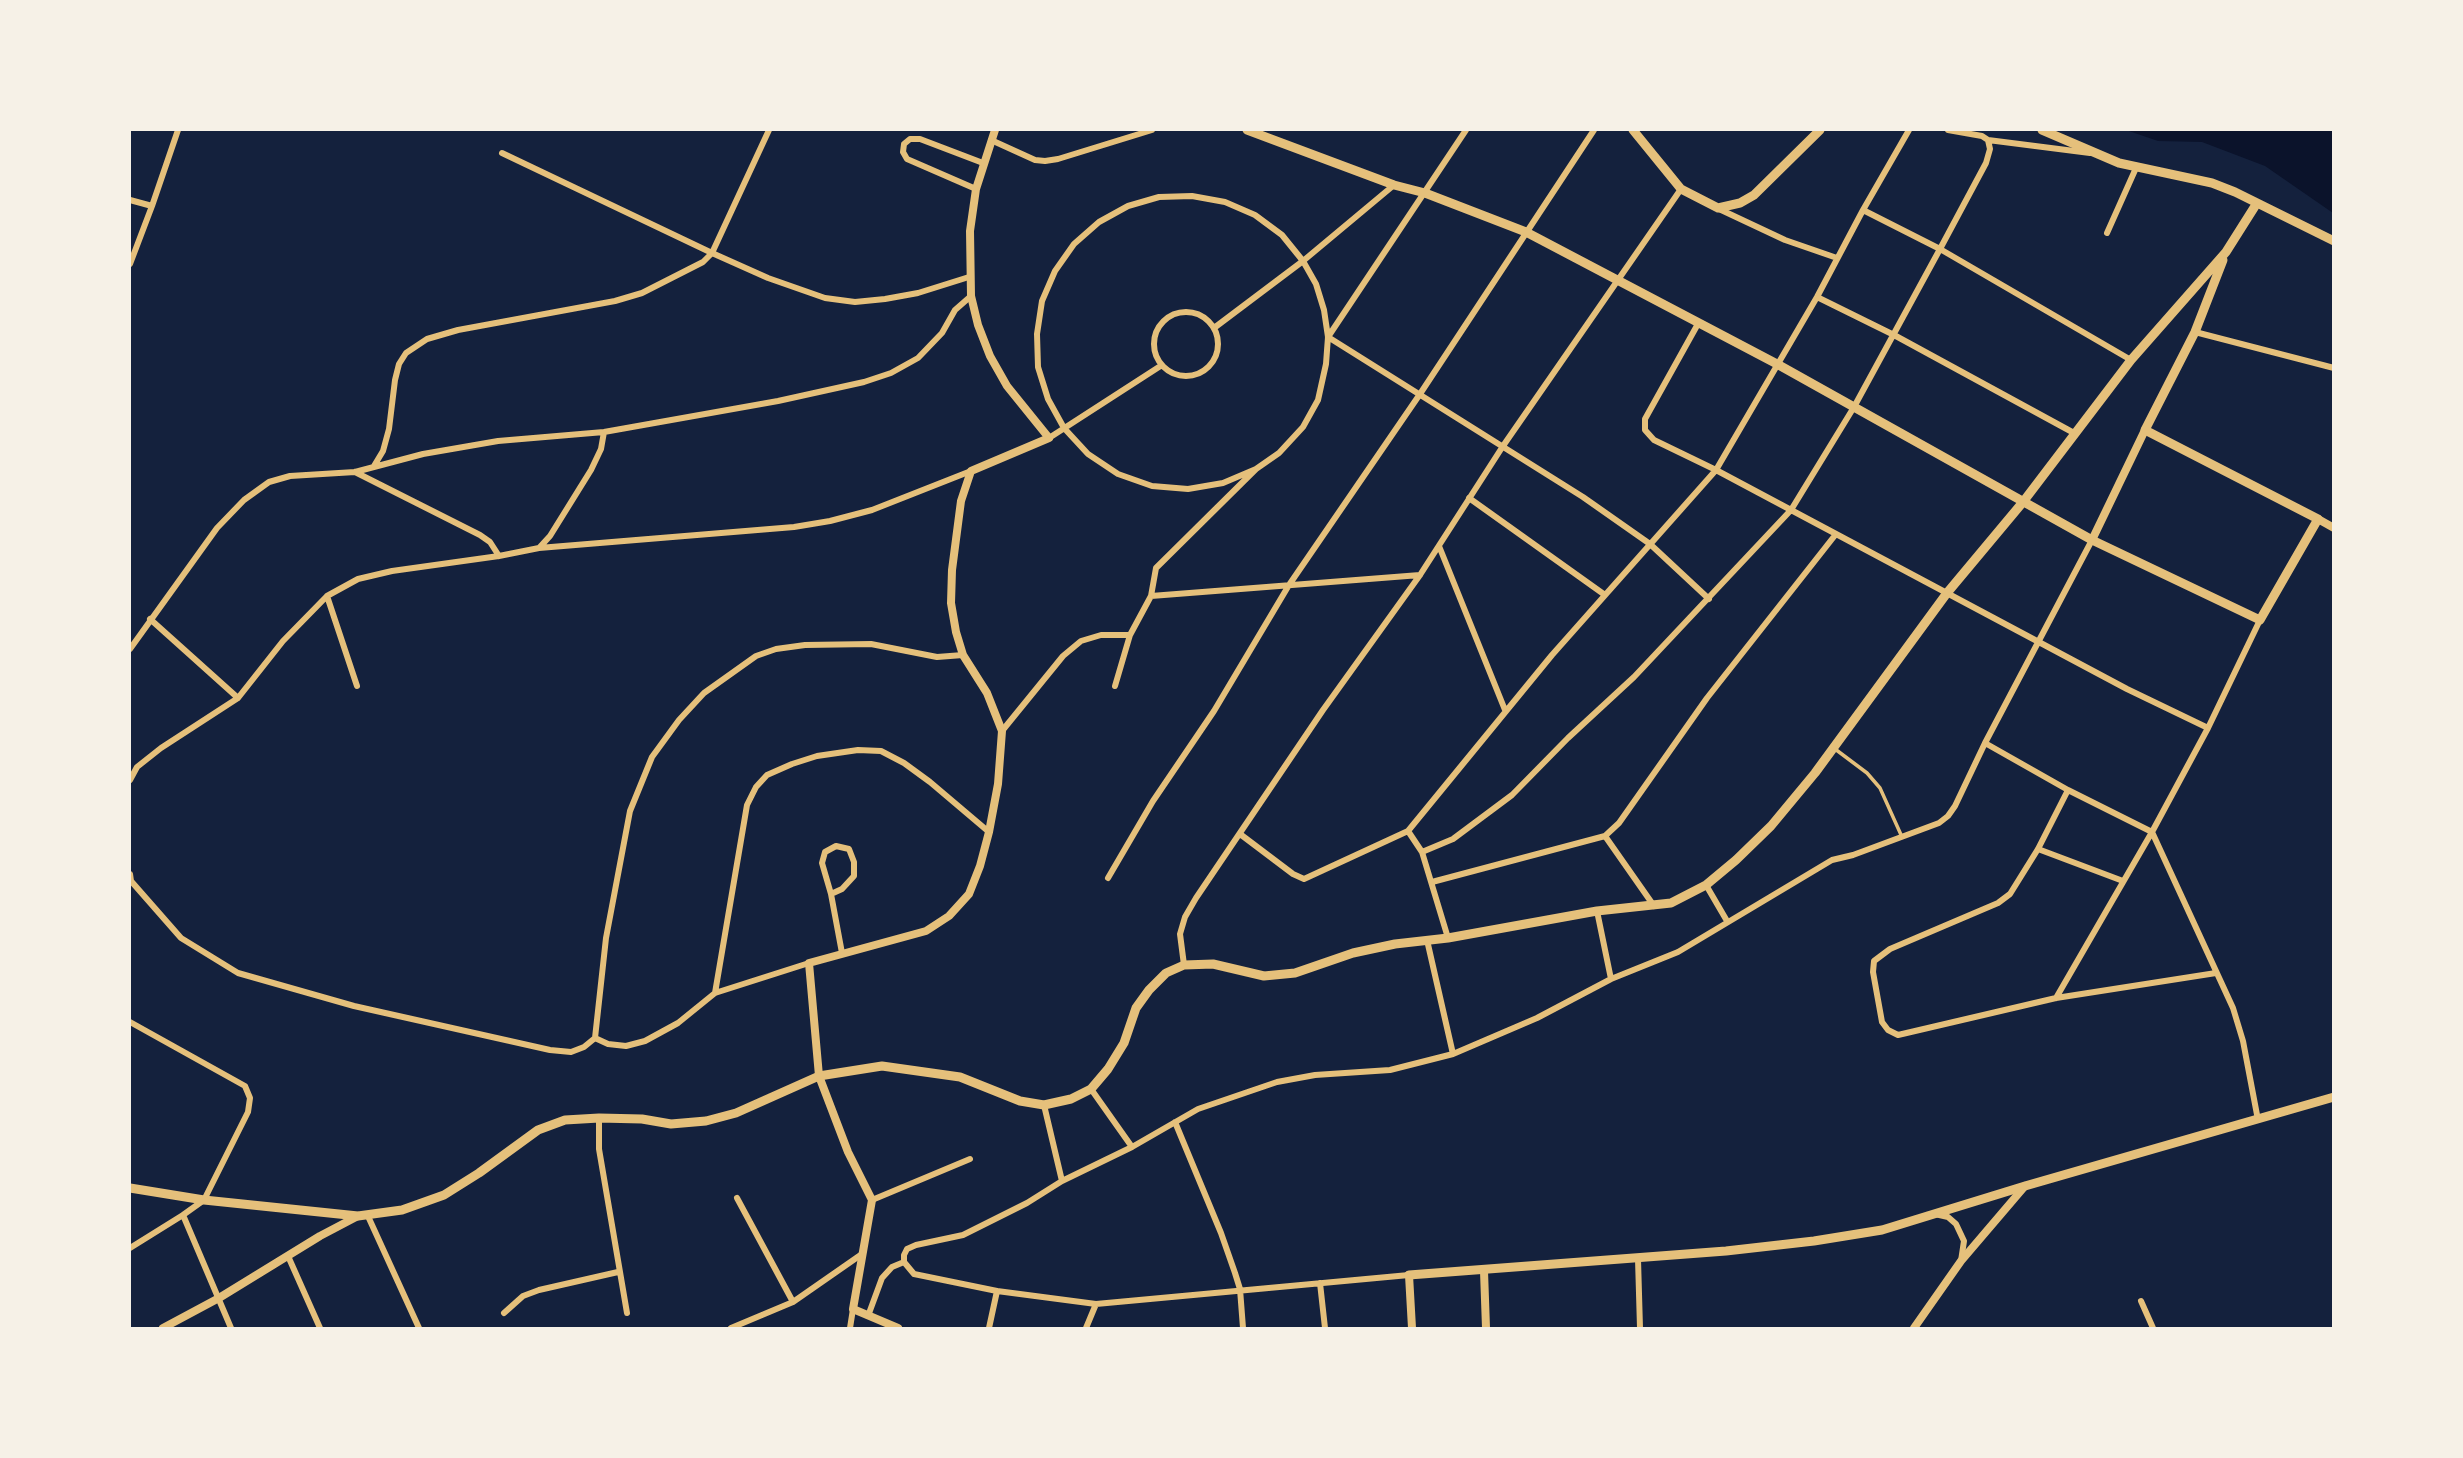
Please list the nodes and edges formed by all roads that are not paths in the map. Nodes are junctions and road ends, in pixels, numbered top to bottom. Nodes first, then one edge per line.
1 (177, 130) edge
2 (769, 130) edge
3 (995, 130) edge
4 (1152, 130) edge
5 (1252, 130) edge
6 (1466, 130) edge
7 (1594, 130) edge
8 (1633, 130) edge
9 (1820, 130) edge
10 (1909, 130) edge
11 (1948, 130) edge
12 (2042, 130) edge
13 (991, 140) junction
14 (1988, 141) junction
15 (502, 153) dead end
16 (2095, 153) junction
17 (983, 163) junction
18 (2136, 168) junction
19 (1394, 186) junction
20 (1681, 188) junction
21 (976, 189) junction
22 (1425, 193) junction
23 (130, 200) edge
24 (2257, 203) junction
25 (152, 206) junction
26 (1718, 208) junction
27 (1863, 210) junction
28 (1526, 232) junction
29 (2107, 233) dead end
30 (2333, 241) edge
31 (1940, 249) junction
32 (2226, 252) junction
33 (712, 253) junction
34 (1837, 258) junction
35 (1303, 261) junction
36 (130, 264) edge
37 (969, 277) junction
38 (1619, 280) junction
39 (971, 296) junction
40 (1817, 297) junction
41 (1699, 322) junction
42 (1214, 328) junction
43 (2195, 332) junction
44 (1894, 335) junction
45 (1328, 337) junction
46 (2131, 360) junction
47 (1777, 364) junction
48 (1162, 365) junction
49 (2333, 368) edge
50 (1420, 394) junction
51 (1854, 407) junction
52 (1064, 428) junction
53 (2145, 430) junction
54 (604, 432) junction
55 (2074, 433) junction
56 (1049, 438) junction
57 (1503, 446) junction
58 (374, 466) junction
59 (1256, 469) junction
60 (1716, 470) junction
61 (971, 471) junction
62 (355, 472) junction
63 (1469, 498) junction
64 (2023, 502) junction
65 (1791, 510) junction
66 (2318, 519) junction
67 (2333, 528) edge
68 (1836, 534) junction
69 (2092, 540) junction
70 (1650, 544) junction
71 (1439, 546) junction
72 (539, 548) junction
73 (499, 556) junction
74 (1420, 575) junction
75 (1289, 585) junction
76 (1947, 593) junction
77 (1605, 595) junction
78 (327, 596) junction
79 (1151, 596) junction
80 (1709, 599) junction
81 (150, 618) junction
82 (2260, 620) junction
83 (1130, 635) junction
84 (2038, 641) junction
85 (130, 649) edge
86 (963, 655) junction
87 (357, 686) dead end
88 (1115, 686) dead end
89 (238, 698) junction
90 (1505, 710) junction
91 (2208, 727) junction
92 (1002, 731) junction
93 (1985, 744) junction
94 (1833, 747) junction
95 (130, 780) edge
96 (2068, 790) junction
97 (1408, 831) junction
98 (989, 832) junction
99 (2152, 832) junction
100 (1240, 834) junction
101 (1605, 836) junction
102 (1902, 837) junction
103 (2038, 849) junction
104 (1422, 852) junction
105 (130, 877) edge
106 (1108, 878) dead end
107 (2123, 881) junction
108 (1432, 882) junction
109 (1706, 885) junction
110 (831, 894) junction
111 (1654, 906) junction
112 (1597, 911) junction
113 (1727, 921) junction
114 (1448, 938) junction
115 (1427, 940) junction
116 (842, 953) junction
117 (809, 963) junction
118 (1184, 965) junction
119 (2217, 973) junction
120 (1611, 979) junction
121 (715, 993) junction
122 (2056, 998) junction
123 (130, 1022) edge
124 (595, 1038) junction
125 (1453, 1054) junction
126 (819, 1076) junction
127 (1091, 1088) junction
128 (2333, 1097) edge
129 (1044, 1105) junction
130 (598, 1118) junction
131 (2258, 1120) junction
132 (1175, 1122) junction
133 (1132, 1147) junction
134 (970, 1159) dead end
135 (1062, 1181) junction
136 (2025, 1186) junction
137 (130, 1188) edge
138 (737, 1198) dead end
139 (204, 1200) junction
140 (872, 1200) junction
141 (1933, 1214) junction
142 (183, 1215) junction
143 (362, 1215) junction
144 (130, 1248) edge
145 (863, 1255) junction
146 (288, 1256) junction
147 (1638, 1259) junction
148 (1961, 1261) junction
149 (904, 1262) junction
150 (1484, 1271) junction
151 (618, 1272) junction
152 (1409, 1275) junction
153 (1320, 1283) junction
154 (1240, 1289) junction
155 (997, 1291) junction
156 (219, 1298) junction
157 (2141, 1301) dead end
158 (793, 1302) junction
159 (1096, 1304) junction
160 (853, 1309) junction
161 (504, 1313) dead end
162 (627, 1313) dead end
163 (868, 1316) junction
164 (892, 1327) edge
165 (163, 1328) edge
166 (231, 1328) edge
167 (320, 1328) edge
168 (419, 1328) edge
169 (731, 1328) edge
170 (850, 1328) edge
171 (989, 1328) edge
172 (1086, 1328) edge
173 (1243, 1328) edge
174 (1325, 1328) edge
175 (1412, 1328) edge
176 (1486, 1328) edge
177 (1640, 1328) edge
178 (1914, 1328) edge
179 (2153, 1328) edge

1 - 25 street
2 - 33 street
3 - 13 street
4 - 13 street
5 - 19 main road
6 - 22 street
7 - 28 street
8 - 20 main road
9 - 26 main road
10 - 27 street
11 - 14 street
12 - 16 main road
13 - 17 street
14 - 16 street
14 - 31 street
15 - 33 street
16 - 18 main road
17 - 21 street
17 - 21 street
18 - 24 main road
18 - 29 street
19 - 22 main road
19 - 35 street
20 - 26 main road
20 - 38 street
21 - 37 street
22 - 28 main road
22 - 45 street
23 - 25 street
24 - 30 main road
24 - 32 main road
25 - 36 street
26 - 34 street
27 - 31 street
27 - 34 street
28 - 38 main road
28 - 50 street
31 - 44 street
31 - 46 street
32 - 43 main road
32 - 46 main road
33 - 37 street
33 - 58 street
34 - 40 street
35 - 42 street
35 - 45 street
35 - 52 street
37 - 39 street
38 - 41 main road
38 - 57 street
39 - 54 street
39 - 56 street
40 - 44 street
40 - 47 street
41 - 47 main road
41 - 60 street
42 - 48 street
42 - 48 street
43 - 49 street
43 - 53 main road
44 - 51 street
44 - 55 street
45 - 50 street
45 - 59 street
46 - 55 main road
47 - 51 main road
47 - 60 street
48 - 52 street
50 - 57 street
50 - 75 street
51 - 64 main road
51 - 65 street
52 - 56 street
52 - 59 street
53 - 66 main road
53 - 69 street
54 - 58 street
54 - 72 street
55 - 64 main road
56 - 61 street
57 - 63 street
57 - 70 street
58 - 62 street
59 - 79 street
60 - 65 street
60 - 70 street
61 - 72 street
61 - 86 street
62 - 73 street
62 - 81 street
63 - 71 street
63 - 77 street
64 - 69 main road
64 - 76 main road
65 - 68 street
65 - 80 street
66 - 67 street
66 - 82 main road
68 - 76 street
68 - 101 street
69 - 82 main road
69 - 84 street
70 - 77 street
70 - 80 street
71 - 74 street
71 - 90 street
72 - 73 street
73 - 78 street
74 - 75 street
74 - 100 street
75 - 79 street
75 - 106 street
76 - 84 street
76 - 94 main road
77 - 90 street
78 - 87 street
78 - 89 street
79 - 83 street
80 - 104 street
81 - 85 street
81 - 89 street
82 - 91 street
83 - 88 street
83 - 92 street
84 - 91 street
84 - 93 street
86 - 92 street
86 - 124 street
89 - 95 street
90 - 97 street
91 - 99 street
92 - 98 street
93 - 96 street
93 - 102 street
94 - 102 lane
94 - 109 main road
96 - 99 street
96 - 103 street
97 - 100 street
97 - 104 street
98 - 116 street
98 - 121 street
99 - 107 street
99 - 119 street
100 - 118 street
101 - 108 street
101 - 111 street
102 - 113 street
103 - 107 street
103 - 122 street
104 - 108 street
105 - 124 street
107 - 122 street
108 - 114 street
109 - 111 main road
109 - 113 street
110 - 110 street
110 - 116 street
111 - 112 main road
112 - 114 main road
112 - 120 street
113 - 120 street
114 - 115 main road
115 - 118 main road
115 - 125 street
116 - 117 street
117 - 121 street
117 - 126 street
118 - 127 main road
119 - 122 street
119 - 131 street
120 - 125 street
121 - 124 street
123 - 139 street
125 - 132 street
126 - 129 main road
126 - 130 main road
126 - 140 street
127 - 129 main road
127 - 133 street
128 - 131 main road
129 - 135 street
130 - 143 main road
130 - 151 street
131 - 136 main road
132 - 133 street
132 - 154 street
133 - 135 street
134 - 140 street
135 - 149 street
136 - 141 main road
136 - 148 street
137 - 139 main road
138 - 158 street
139 - 142 street
139 - 143 main road
140 - 145 street
141 - 147 main road
141 - 148 street
142 - 144 street
142 - 156 street
143 - 146 street
143 - 168 street
145 - 158 street
145 - 160 street
146 - 156 street
146 - 167 street
147 - 150 main road
147 - 177 street
148 - 178 street
149 - 155 street
149 - 163 street
150 - 152 main road
150 - 176 street
151 - 161 street
151 - 162 street
152 - 153 street
152 - 175 street
153 - 154 street
153 - 174 street
154 - 159 street
154 - 173 street
155 - 159 street
155 - 171 street
156 - 165 street
156 - 166 street
157 - 179 street
158 - 169 street
159 - 172 street
160 - 163 street
160 - 170 street
163 - 164 street

